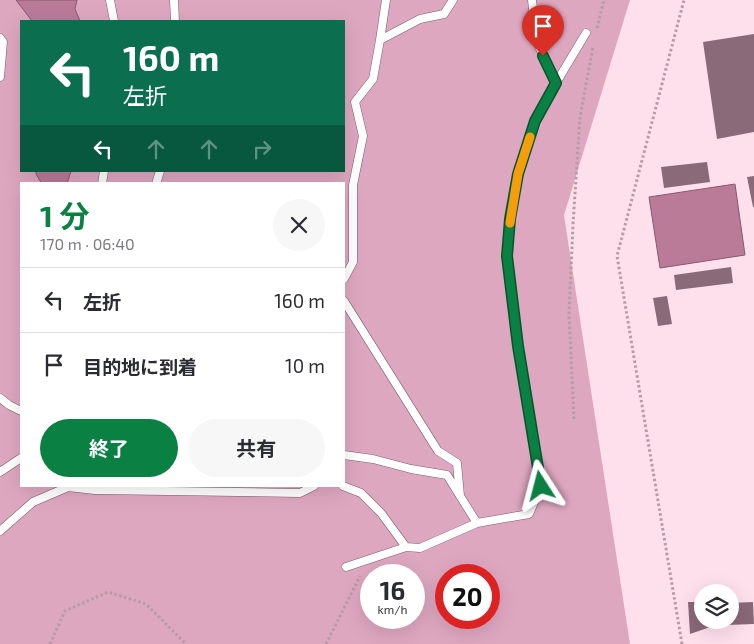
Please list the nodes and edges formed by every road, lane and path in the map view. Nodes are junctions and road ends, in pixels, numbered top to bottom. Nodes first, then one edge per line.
1 (110, 0) edge
2 (174, 0) edge
3 (386, 0) edge
4 (453, 0) edge
5 (532, 0) edge
6 (604, 0) edge
7 (684, 0) edge
8 (114, 20) edge
9 (175, 20) edge
10 (596, 32) dead end
11 (586, 33) dead end
12 (0, 38) edge
13 (380, 40) junction
14 (594, 42) dead end
15 (0, 77) edge
16 (556, 83) junction
17 (345, 277) edge
18 (345, 303) edge
19 (0, 398) edge
20 (20, 410) edge
21 (574, 419) dead end
22 (345, 455) edge
23 (20, 459) edge
24 (0, 472) edge
25 (68, 487) edge
26 (68, 487) edge
27 (312, 487) edge
28 (345, 487) edge
29 (460, 496) junction
30 (477, 523) junction
31 (0, 531) edge
32 (406, 547) junction
33 (368, 560) junction
34 (346, 567) dead end
35 (50, 644) edge
36 (186, 644) edge
37 (326, 644) edge
38 (682, 644) edge

1 - 8 lane
2 - 9 lane
3 - 13 lane
4 - 13 lane
5 - 16 lane
6 - 10 path
7 - 38 path
11 - 16 lane
12 - 15 lane
13 - 17 lane
14 - 21 path
16 - 30 lane
18 - 29 lane
19 - 20 lane
22 - 29 lane
23 - 24 lane
25 - 27 lane
26 - 31 lane
28 - 32 lane
29 - 30 lane
30 - 32 lane
32 - 33 lane
33 - 34 lane
33 - 37 path
35 - 36 path

